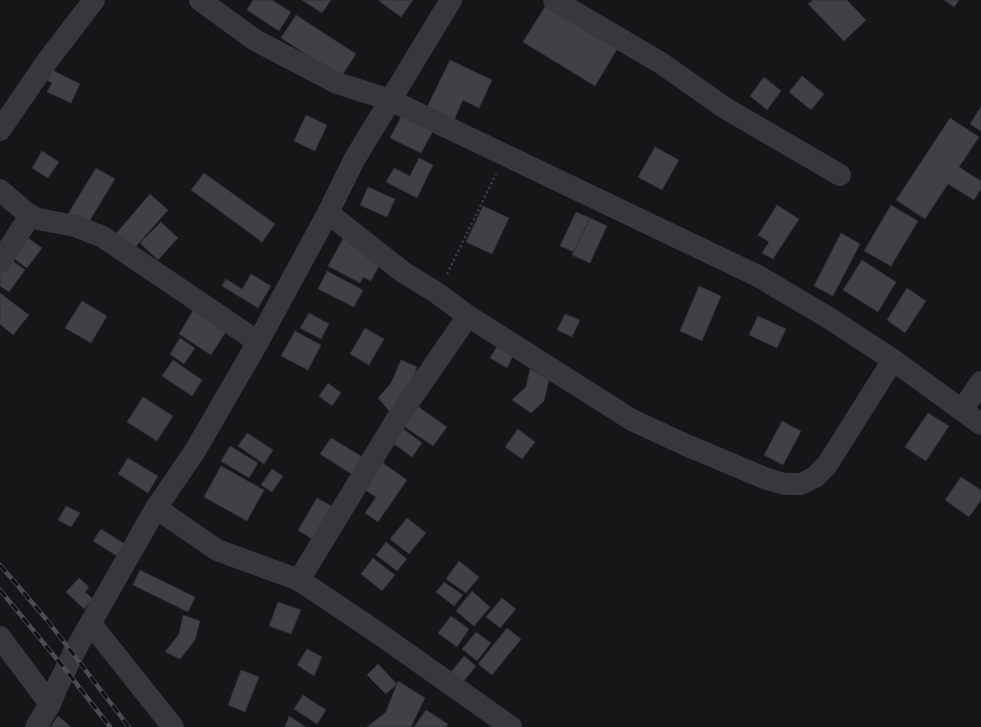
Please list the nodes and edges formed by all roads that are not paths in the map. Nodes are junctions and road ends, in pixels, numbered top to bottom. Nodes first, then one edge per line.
1 (94, 0) edge
2 (200, 0) edge
3 (451, 0) edge
4 (554, 0) edge
5 (390, 100) junction
6 (0, 130) edge
7 (840, 175) dead end
8 (0, 190) edge
9 (328, 213) junction
10 (28, 214) junction
11 (0, 262) edge
12 (468, 316) junction
13 (258, 342) junction
14 (893, 360) junction
15 (981, 382) edge
16 (962, 410) junction
17 (981, 424) edge
18 (156, 508) junction
19 (299, 580) junction
20 (91, 624) junction
21 (0, 637) edge
22 (50, 704) junction
23 (36, 727) edge
24 (173, 727) edge
25 (510, 727) edge

1 - 6 street
2 - 5 street
3 - 5 street
4 - 7 street
5 - 9 street
5 - 14 street
8 - 10 street
9 - 12 street
9 - 13 street
10 - 11 street
10 - 13 street
12 - 14 street
12 - 19 street
13 - 18 street
14 - 16 street
15 - 16 street
16 - 17 street
18 - 19 street
18 - 20 street
19 - 25 street
20 - 22 street
20 - 24 street
21 - 22 street
22 - 23 street

